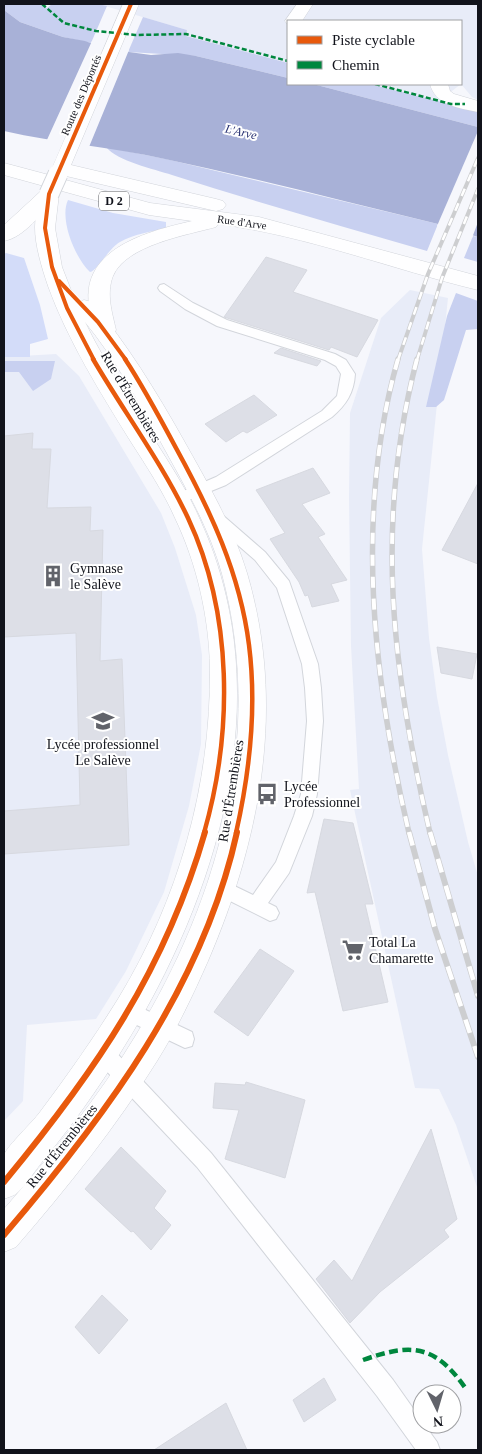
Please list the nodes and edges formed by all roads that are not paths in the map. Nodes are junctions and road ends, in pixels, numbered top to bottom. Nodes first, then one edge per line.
1 (131, 4) edge
2 (305, 4) edge
3 (295, 20) edge
4 (439, 85) edge
5 (478, 107) edge
6 (61, 166) junction
7 (4, 169) edge
8 (49, 194) junction
9 (227, 219) junction
10 (259, 223) junction
11 (4, 234) edge
12 (55, 277) junction
13 (478, 283) edge
14 (164, 288) dead end
15 (105, 330) junction
16 (197, 502) junction
17 (222, 888) junction
18 (129, 1011) junction
19 (160, 1026) junction
20 (185, 1039) dead end
21 (103, 1052) junction
22 (128, 1077) junction
23 (4, 1182) edge
24 (4, 1235) edge
25 (429, 1450) edge

1 - 6 main road, Route des Déportés
2 - 3 main road
4 - 5 main road
6 - 8 main road, Route des Déportés, bridge
6 - 10 main road
7 - 9 main road, Rue d'Arve / D 2
8 - 11 main road
8 - 12 main road, Rue d'Étrembières
9 - 10 main road, Rue d'Arve / D 2
9 - 15 main road
10 - 13 main road, Rue d'Arve / D 2
12 - 15 main road, Rue d'Étrembières
12 - 16 main road, Rue d'Étrembières
14 - 16 lane
15 - 16 main road, Rue d'Étrembières
16 - 17 main road, Rue d'Étrembières
16 - 17 lane
16 - 18 main road, Rue d'Étrembières
17 - 19 main road, Rue d'Étrembières
18 - 19 lane
18 - 21 main road, Rue d'Étrembières
19 - 20 lane
19 - 22 main road, Rue d'Étrembières
21 - 22 lane
21 - 23 main road, Rue d'Étrembières
22 - 24 main road, Rue d'Étrembières
22 - 25 lane

